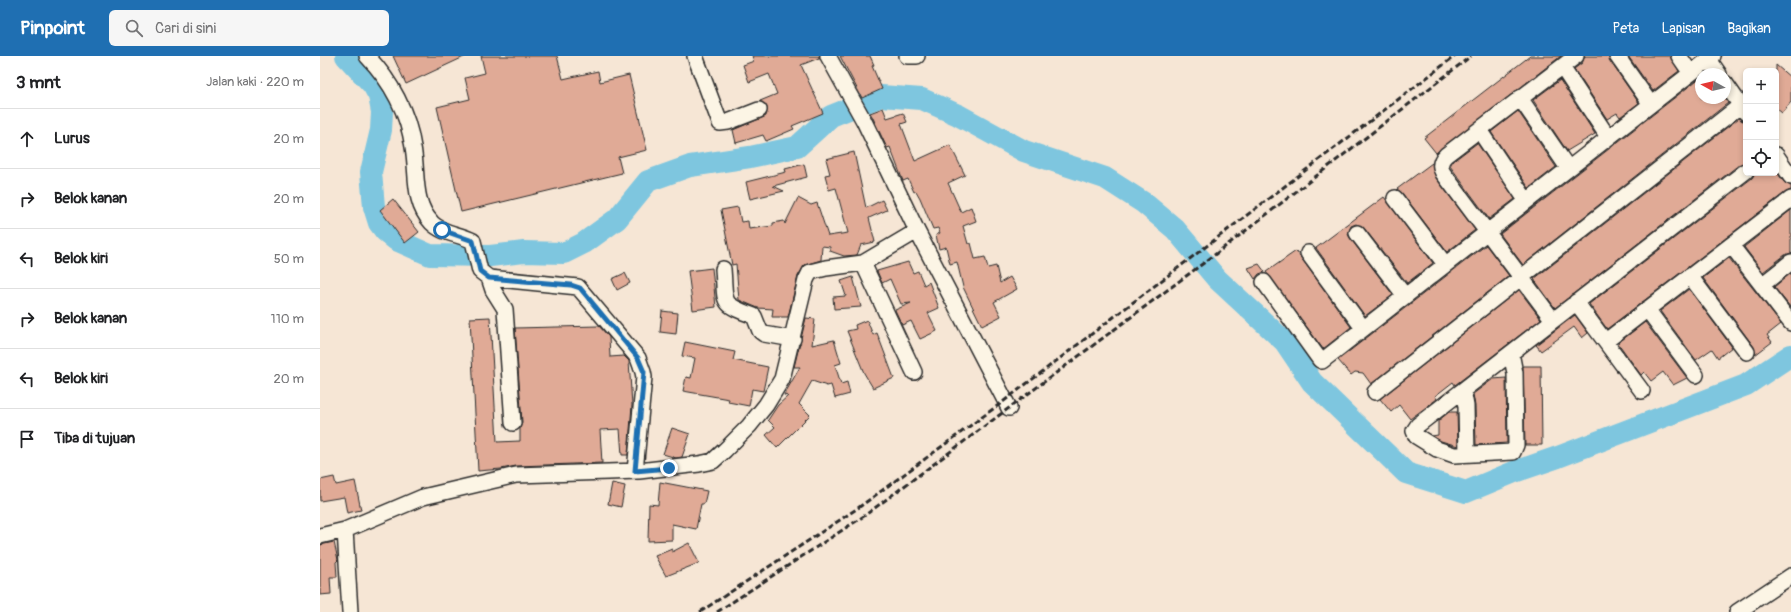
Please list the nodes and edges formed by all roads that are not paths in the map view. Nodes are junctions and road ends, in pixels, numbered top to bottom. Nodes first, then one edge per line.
1 (367, 56) edge
2 (695, 56) edge
3 (828, 56) edge
4 (907, 56) edge
5 (917, 56) edge
6 (1576, 56) edge
7 (1618, 56) edge
8 (1679, 56) edge
9 (1701, 61) edge
10 (1562, 67) junction
11 (1711, 68) edge
12 (1731, 92) edge
13 (1520, 98) junction
14 (1650, 103) junction
15 (1743, 109) edge
16 (759, 110) dead end
17 (1479, 130) junction
18 (1608, 137) junction
19 (1568, 168) junction
20 (1743, 173) edge
21 (1395, 198) dead end
22 (1791, 199) edge
23 (1526, 200) junction
24 (917, 231) junction
25 (1486, 232) junction
26 (1357, 233) dead end
27 (1731, 245) junction
28 (1308, 253) dead end
29 (1791, 262) edge
30 (864, 264) junction
31 (1446, 264) junction
32 (723, 269) dead end
33 (484, 275) junction
34 (1690, 276) junction
35 (1521, 278) junction
36 (1264, 282) dead end
37 (1762, 285) junction
38 (1405, 296) junction
39 (1576, 302) junction
40 (1647, 309) junction
41 (1553, 320) junction
42 (1791, 323) edge
43 (1364, 328) junction
44 (793, 339) junction
45 (1606, 341) junction
46 (1747, 352) dead end
47 (1511, 353) junction
48 (914, 372) dead end
49 (1696, 375) dead end
50 (1463, 390) junction
51 (1642, 391) dead end
52 (1375, 392) dead end
53 (1009, 408) dead end
54 (513, 423) dead end
55 (1467, 454) junction
56 (637, 471) junction
57 (345, 530) junction
58 (320, 536) edge
59 (1791, 576) edge
60 (350, 612) edge
61 (1737, 612) edge

1 - 33 street
2 - 16 street
3 - 24 street
4 - 5 street
6 - 10 street
7 - 14 street
8 - 9 street
9 - 11 street
9 - 14 street
10 - 13 street
10 - 18 street
12 - 15 street
13 - 17 street
13 - 19 street
14 - 18 street
15 - 35 street
17 - 23 street
17 - 25 street
18 - 19 street
19 - 23 street
20 - 39 street
21 - 31 street
22 - 27 street
23 - 25 street
24 - 30 street
24 - 53 street
25 - 31 street
25 - 35 street
26 - 38 street
27 - 34 street
27 - 37 street
28 - 43 street
29 - 37 street
30 - 44 street
30 - 48 street
31 - 38 street
32 - 44 street
33 - 54 street
33 - 56 street
34 - 40 street
34 - 46 street
35 - 41 street
35 - 52 street
36 - 43 street
37 - 42 street
38 - 43 street
39 - 41 street
39 - 45 street
40 - 45 street
40 - 49 street
41 - 47 street
44 - 56 street
45 - 51 street
47 - 50 street
47 - 55 street
50 - 55 street
50 - 55 street
56 - 57 street
57 - 58 street
57 - 60 street
59 - 61 street

